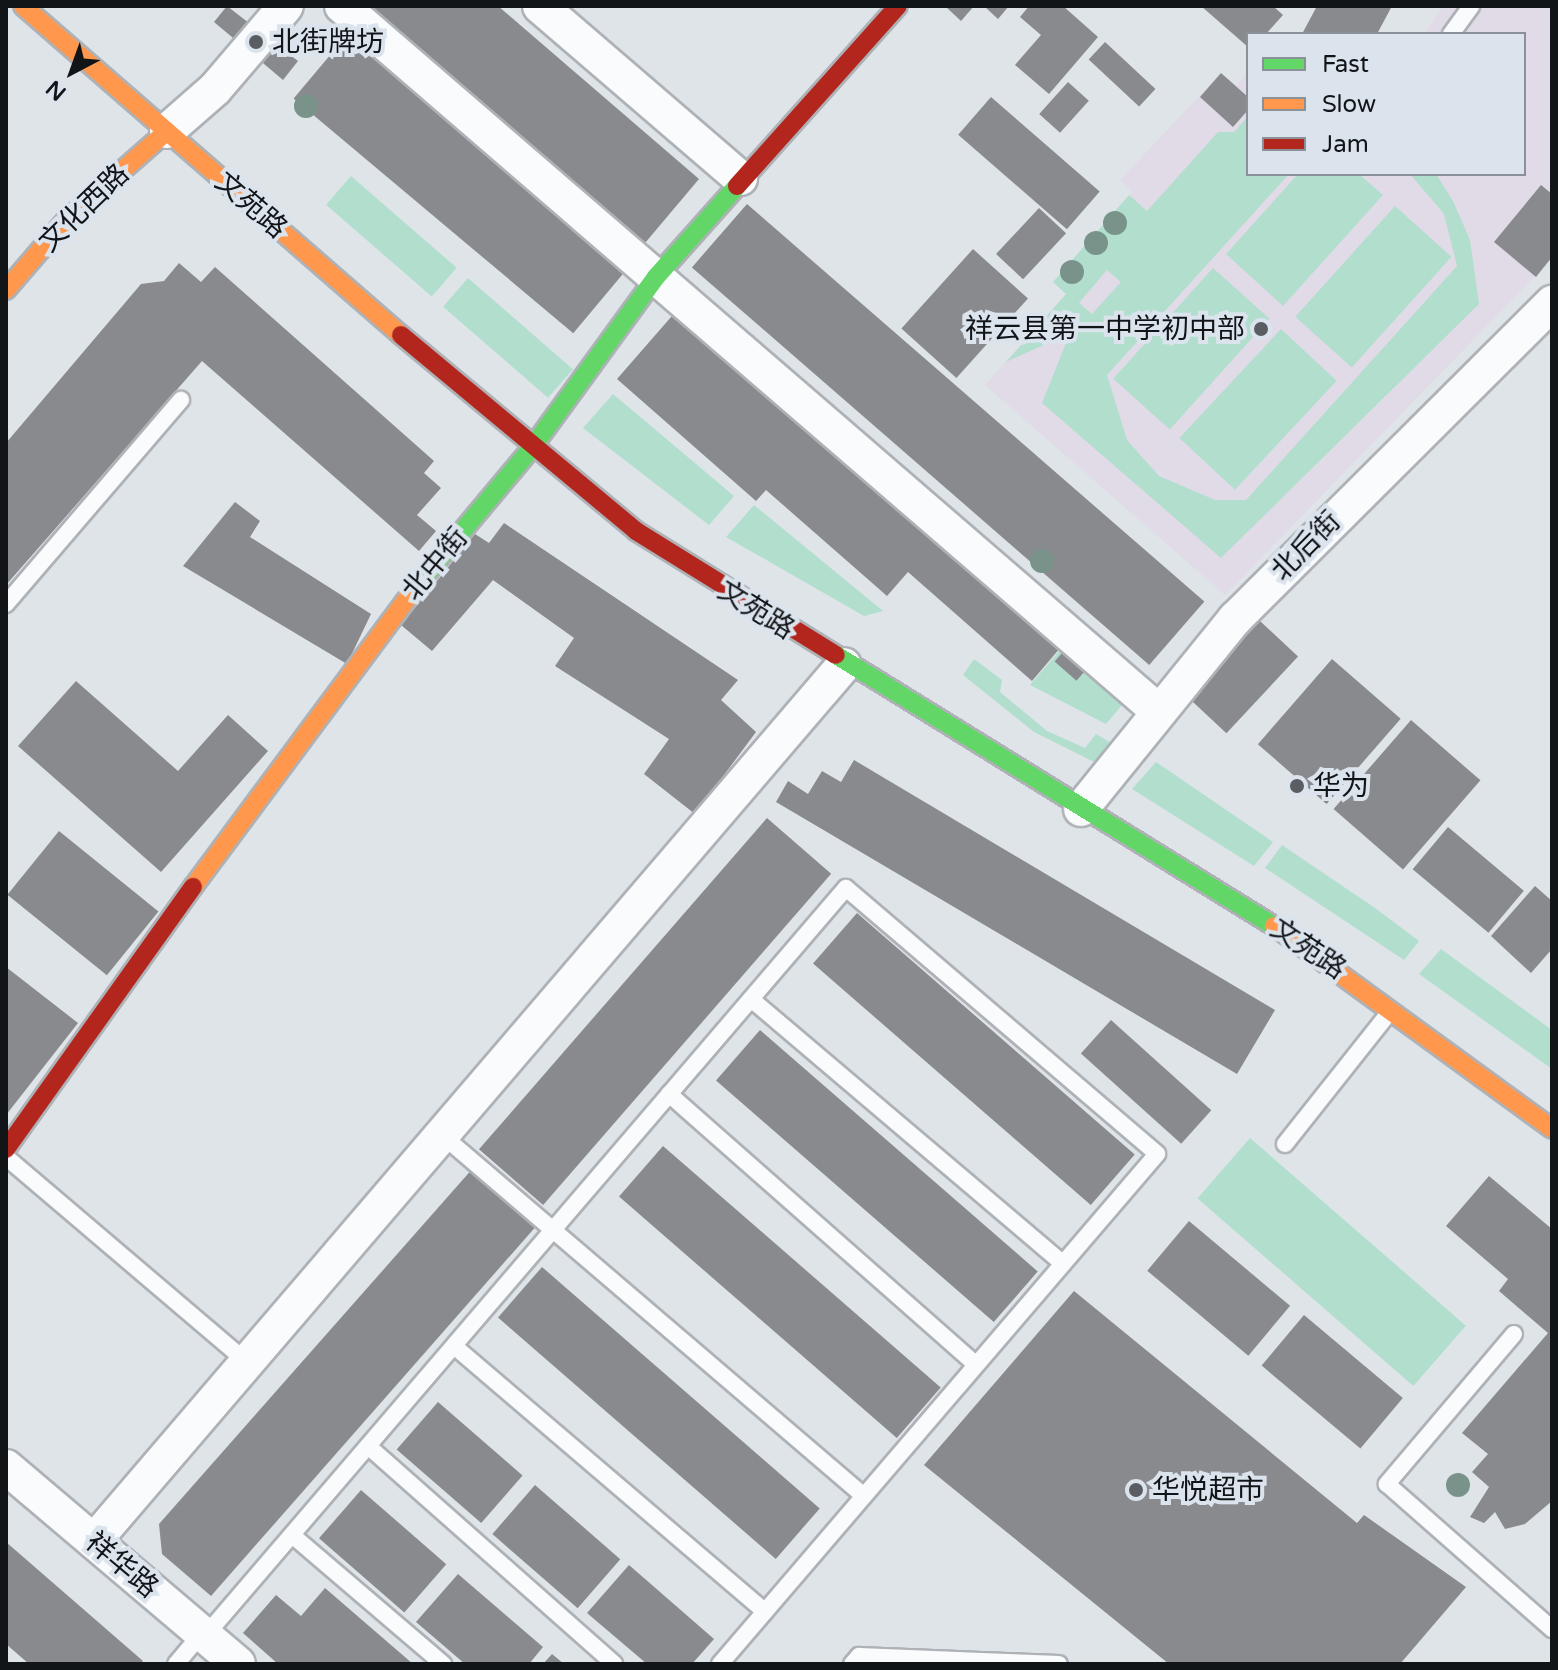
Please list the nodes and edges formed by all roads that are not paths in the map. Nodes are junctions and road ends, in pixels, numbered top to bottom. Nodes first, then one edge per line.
1 (23, 6) edge
2 (286, 6) edge
3 (342, 6) edge
4 (540, 6) edge
5 (898, 6) edge
6 (1471, 6) edge
7 (1452, 32) edge
8 (167, 131) junction
9 (740, 178) junction
10 (656, 277) junction
11 (6, 290) edge
12 (1552, 303) edge
13 (181, 400) dead end
14 (531, 449) junction
15 (6, 604) edge
16 (844, 665) junction
17 (1157, 710) junction
18 (1081, 809) junction
19 (751, 999) junction
20 (1393, 1008) junction
21 (669, 1094) junction
22 (1552, 1129) edge
23 (442, 1135) junction
24 (1285, 1144) dead end
25 (6, 1149) edge
26 (6, 1157) edge
27 (553, 1230) junction
28 (1063, 1264) junction
29 (1514, 1334) dead end
30 (454, 1346) junction
31 (247, 1362) junction
32 (976, 1365) junction
33 (368, 1446) junction
34 (6, 1467) edge
35 (864, 1496) junction
36 (292, 1535) junction
37 (94, 1541) junction
38 (765, 1612) junction
39 (1552, 1629) edge
40 (204, 1635) junction
41 (176, 1664) edge
42 (238, 1664) edge
43 (443, 1664) edge
44 (614, 1664) edge
45 (720, 1664) edge
46 (852, 1664) edge
47 (1059, 1664) edge

1 - 8 main road, 文苑路
2 - 8 street
3 - 10 street
4 - 9 street
5 - 9 main road, 北中街
6 - 7 lane
8 - 11 main road, 文化西路
8 - 14 main road, 文苑路
9 - 10 main road, 北中街
10 - 14 main road, 北中街
10 - 17 street
12 - 17 street, 北后街
13 - 15 lane
14 - 16 main road, 文苑路
14 - 25 main road, 北中街
16 - 18 main road, 文苑路
16 - 23 street
17 - 18 street, 北后街
18 - 20 main road, 文苑路
19 - 21 lane
19 - 28 lane
19 - 28 lane
20 - 22 main road, 文苑路
20 - 24 lane
21 - 27 lane
21 - 32 lane
23 - 27 lane
23 - 31 street
26 - 31 lane
27 - 30 lane
27 - 35 lane
28 - 32 lane
29 - 39 lane
30 - 33 lane
30 - 38 lane
31 - 37 street
32 - 35 lane
33 - 36 lane
33 - 44 lane
34 - 37 street, 祥华路
35 - 38 lane
36 - 40 lane
36 - 43 lane
37 - 40 street, 祥华路
38 - 45 lane
40 - 41 lane
40 - 42 street, 祥华路
46 - 47 lane

